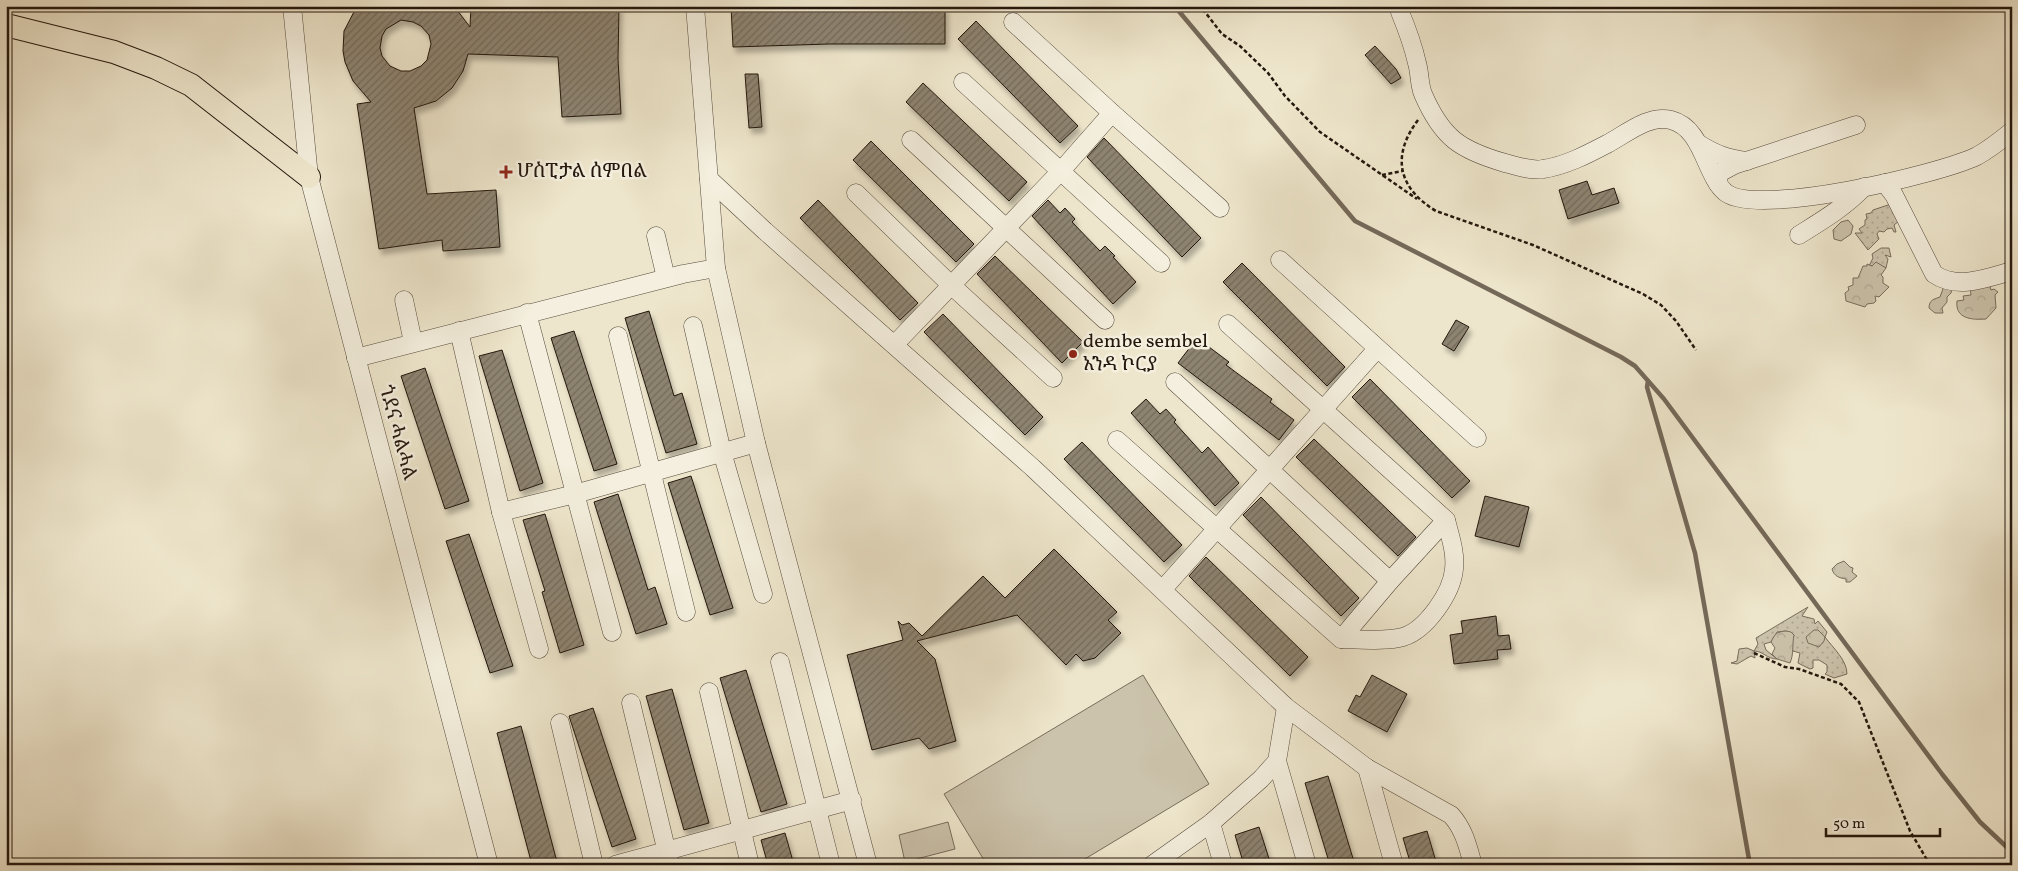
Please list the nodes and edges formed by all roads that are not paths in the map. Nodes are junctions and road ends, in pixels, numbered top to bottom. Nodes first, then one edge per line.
1 (292, 6) edge
2 (695, 6) edge
3 (1400, 12) dead end
4 (1013, 22) dead end
5 (6, 25) edge
6 (962, 82) dead end
7 (1112, 113) junction
8 (1856, 125) dead end
9 (2012, 131) edge
10 (911, 140) dead end
11 (1699, 144) junction
12 (1748, 161) junction
13 (1060, 172) junction
14 (309, 177) junction
15 (709, 179) junction
16 (1718, 184) junction
17 (1891, 186) junction
18 (1864, 187) junction
19 (856, 193) dead end
20 (1220, 208) dead end
21 (1006, 227) junction
22 (1799, 235) dead end
23 (656, 236) dead end
24 (1280, 260) dead end
25 (1161, 263) dead end
26 (716, 268) junction
27 (2012, 271) edge
28 (666, 278) junction
29 (951, 285) junction
30 (404, 300) dead end
31 (527, 313) junction
32 (1105, 320) dead end
33 (1228, 324) dead end
34 (693, 326) dead end
35 (459, 331) junction
36 (618, 336) dead end
37 (413, 342) junction
38 (894, 344) junction
39 (1377, 349) junction
40 (356, 358) junction
41 (1053, 378) dead end
42 (1175, 382) dead end
43 (1324, 409) junction
44 (1477, 438) dead end
45 (1117, 440) dead end
46 (756, 443) junction
47 (722, 452) junction
48 (1271, 470) junction
49 (651, 473) junction
50 (575, 494) junction
51 (501, 512) junction
52 (1446, 520) junction
53 (1217, 530) junction
54 (1390, 581) junction
55 (1163, 589) junction
56 (763, 594) dead end
57 (686, 612) dead end
58 (612, 632) dead end
59 (1341, 639) junction
60 (539, 649) dead end
61 (780, 662) dead end
62 (709, 692) dead end
63 (631, 703) dead end
64 (1286, 707) junction
65 (560, 723) dead end
66 (1277, 761) junction
67 (1367, 768) junction
68 (852, 800) junction
69 (816, 810) junction
70 (1211, 823) junction
71 (741, 830) junction
72 (668, 858) edge
73 (489, 865) edge
74 (594, 865) edge
75 (615, 865) edge
76 (750, 865) edge
77 (831, 865) edge
78 (868, 865) edge
79 (1152, 865) edge
80 (1223, 865) edge
81 (1307, 865) edge
82 (1394, 865) edge
83 (1473, 865) edge

1 - 14 street, ጎደና ሓልሓል
2 - 15 street
3 - 11 street
4 - 7 street
5 - 14 main road
6 - 13 street
7 - 13 street
7 - 20 street
8 - 12 street
9 - 17 street
10 - 21 street
11 - 12 street
11 - 16 street
12 - 16 street
13 - 21 street
13 - 25 street
14 - 40 street, ጎደና ሓልሓል
15 - 26 street
15 - 38 street
16 - 18 street
17 - 18 street
17 - 27 street
18 - 22 street
19 - 29 street
21 - 29 street
21 - 32 street
23 - 28 street
24 - 39 street
26 - 28 street
26 - 46 street
28 - 31 street
29 - 38 street
29 - 41 street
30 - 37 street
31 - 35 street
31 - 50 street
33 - 43 street
34 - 47 street
35 - 37 street
35 - 51 street
36 - 49 street
37 - 40 street
38 - 55 street
39 - 43 street
39 - 44 street
40 - 73 street, ጎደና ሓልሓል
42 - 48 street
43 - 48 street
43 - 52 street
45 - 53 street
46 - 47 street
46 - 68 street
47 - 49 street
47 - 56 street
48 - 53 street
48 - 54 street
49 - 50 street
49 - 57 street
50 - 51 street
50 - 58 street
51 - 60 street
52 - 54 street
52 - 59 street
53 - 55 street
53 - 59 street
54 - 59 street
55 - 64 street
61 - 69 street
62 - 71 street
63 - 72 street
64 - 66 street
64 - 67 street
65 - 74 street
66 - 70 street
66 - 81 street
67 - 82 street
67 - 83 street
68 - 69 street
68 - 78 street
69 - 71 street
69 - 77 street
70 - 79 street
70 - 80 street
71 - 72 street
71 - 76 street
72 - 75 street

